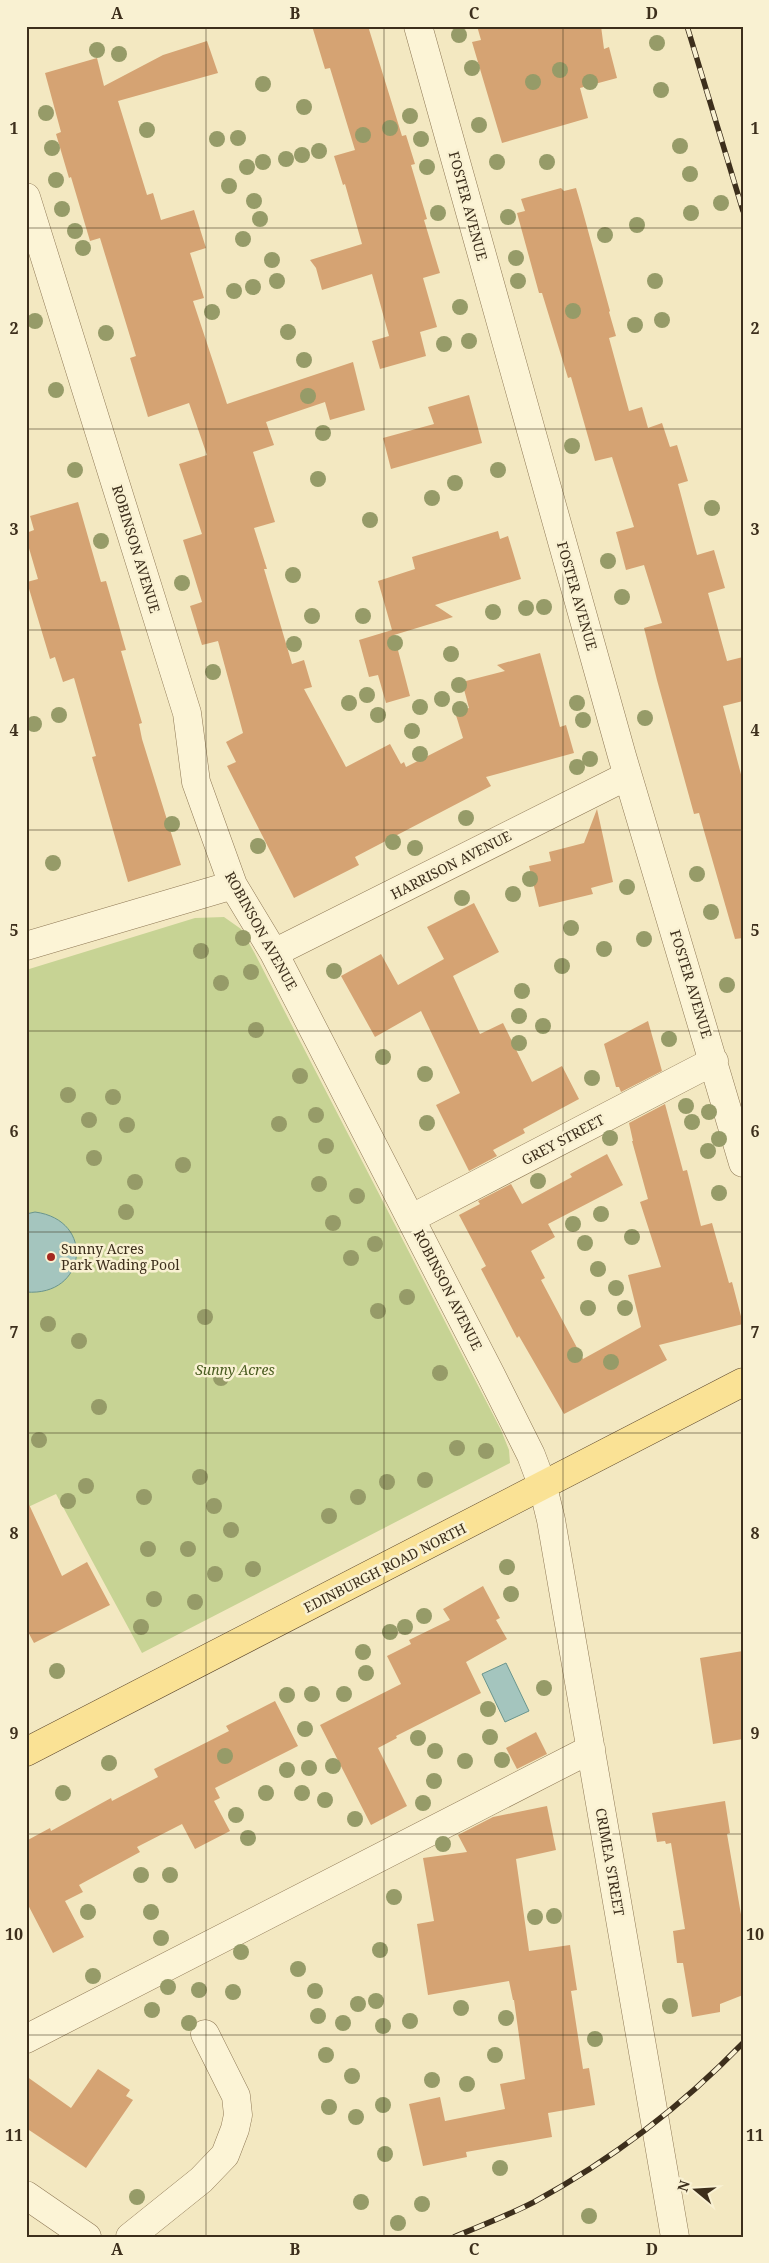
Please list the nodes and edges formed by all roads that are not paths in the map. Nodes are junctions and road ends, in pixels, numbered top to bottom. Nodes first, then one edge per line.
1 (418, 26) edge
2 (26, 197) edge
3 (627, 776) junction
4 (233, 885) junction
5 (26, 946) edge
6 (274, 953) junction
7 (714, 1061) junction
8 (743, 1163) edge
9 (412, 1218) junction
10 (743, 1382) edge
11 (543, 1487) junction
12 (591, 1749) junction
13 (26, 1752) edge
14 (205, 2034) dead end
15 (26, 2039) edge
16 (26, 2195) edge
17 (87, 2237) edge
18 (130, 2237) edge
19 (675, 2237) edge

1 - 3 street, FOSTER AVENUE
2 - 4 street, ROBINSON AVENUE
3 - 6 street, HARRISON AVENUE
3 - 7 street, FOSTER AVENUE
4 - 5 street
4 - 6 street, ROBINSON AVENUE
6 - 9 street, ROBINSON AVENUE
7 - 8 street, FOSTER AVENUE
7 - 9 street, GREY STREET
9 - 11 street, ROBINSON AVENUE
10 - 11 main road, EDINBURGH ROAD NORTH
11 - 12 street, CRIMEA STREET
11 - 13 main road, EDINBURGH ROAD NORTH
12 - 15 street
12 - 19 street, CRIMEA STREET
14 - 18 street
16 - 17 street

